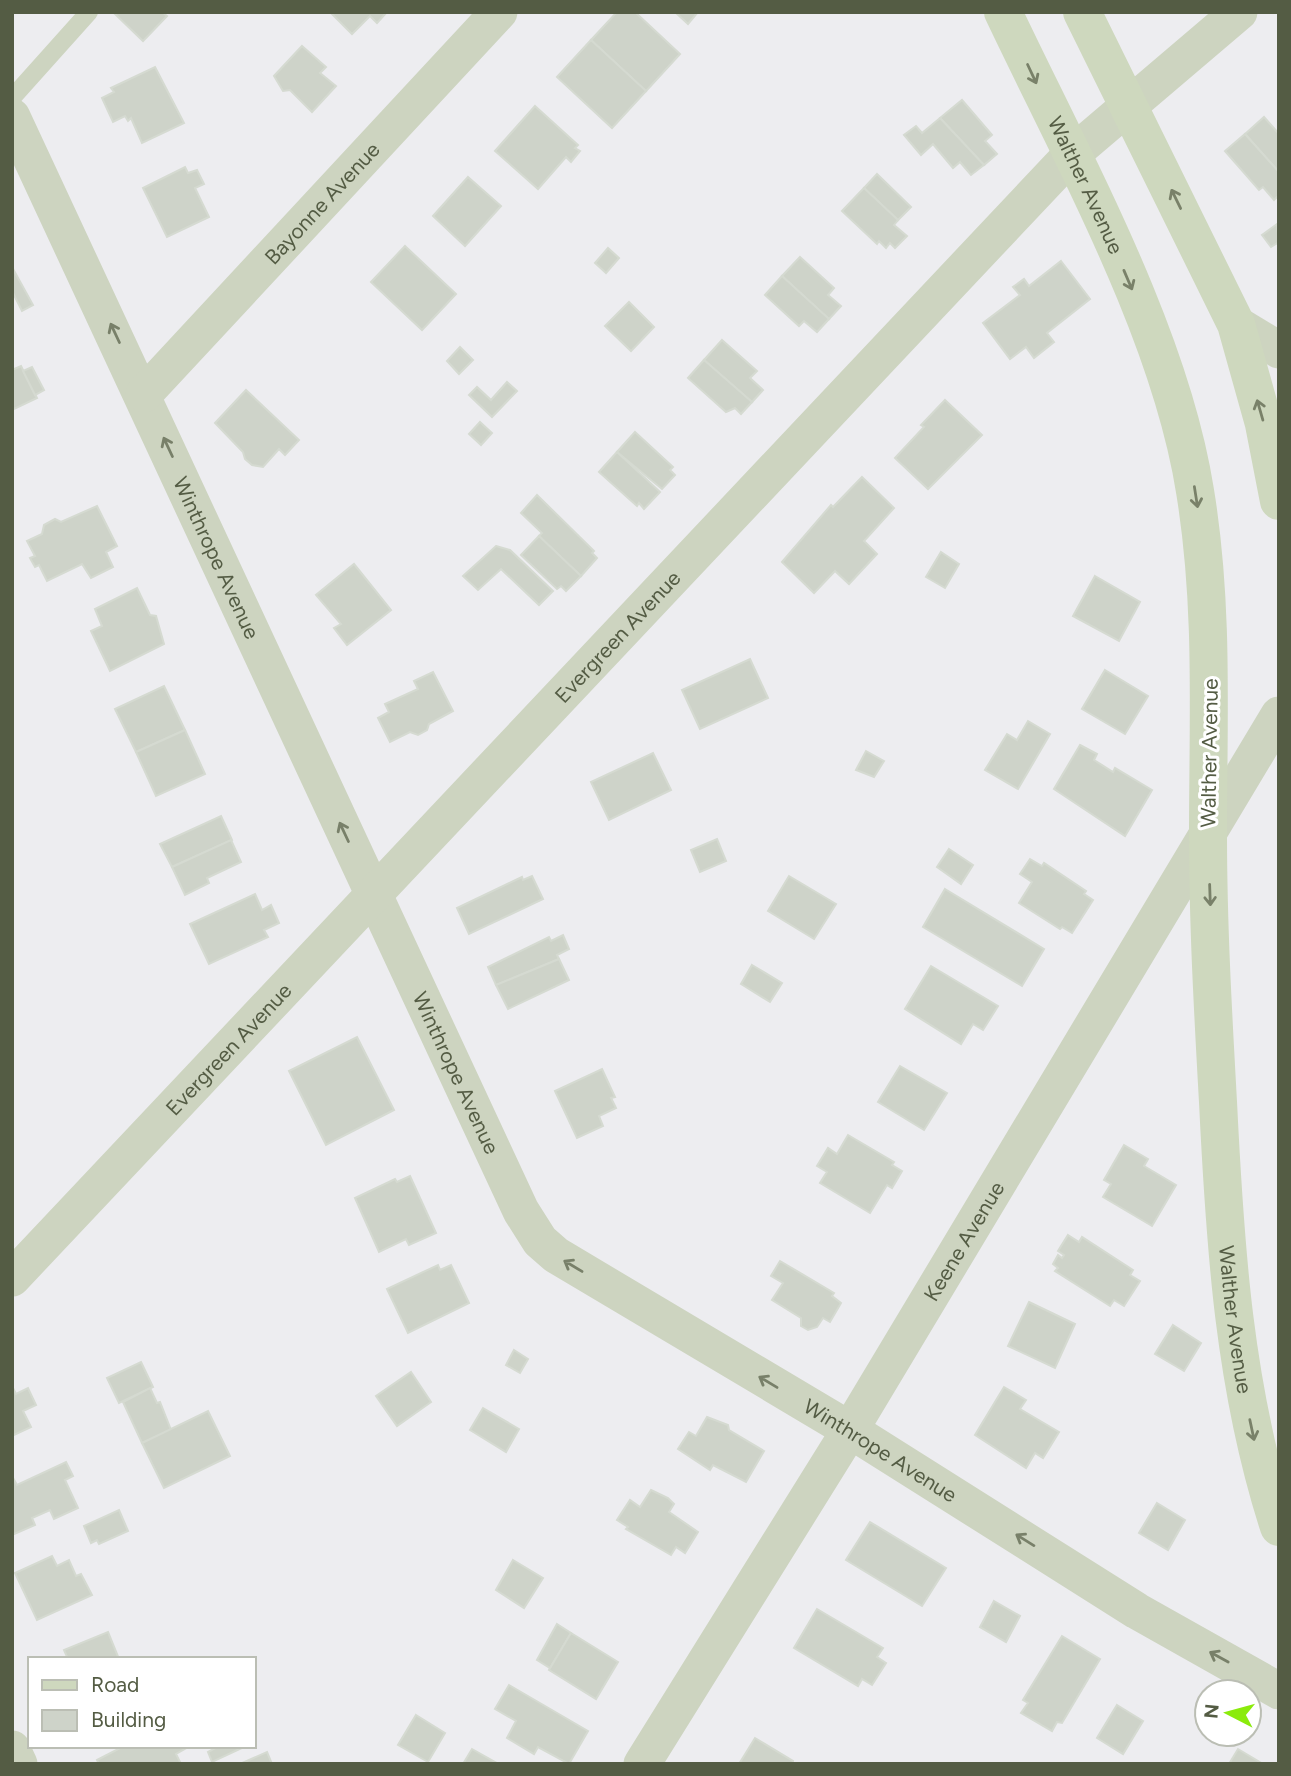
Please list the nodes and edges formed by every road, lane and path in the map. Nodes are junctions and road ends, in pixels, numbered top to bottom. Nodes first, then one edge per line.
1 (89, 12) edge
2 (499, 12) edge
3 (1003, 12) edge
4 (1082, 12) edge
5 (1239, 12) edge
6 (12, 98) edge
7 (1129, 105) junction
8 (12, 117) edge
9 (1071, 155) junction
10 (1236, 324) junction
11 (1279, 350) edge
12 (144, 394) junction
13 (1279, 501) edge
14 (1279, 715) edge
15 (1208, 837) junction
16 (373, 894) junction
17 (12, 1278) edge
18 (850, 1430) junction
19 (1279, 1527) edge
20 (1279, 1691) edge
21 (12, 1749) edge
22 (19, 1764) edge
23 (642, 1764) edge

1 - 6 lane
2 - 12 street, Bayonne Avenue
3 -> 9 main road, Walther Avenue
4 - 7 main road
5 - 7 street, Evergreen Avenue
7 - 9 street, Evergreen Avenue
10 -> 7 main road
12 -> 8 street, Winthrope Avenue
9 -> 15 main road, Walther Avenue
9 - 16 street, Evergreen Avenue
10 - 11 street
13 -> 10 main road
16 -> 12 street, Winthrope Avenue
14 - 15 street, Keene Avenue
15 - 18 street, Keene Avenue
15 -> 19 main road, Walther Avenue
16 - 17 street, Evergreen Avenue
18 -> 16 street, Winthrope Avenue
20 -> 18 street, Winthrope Avenue
18 - 23 street, Keene Avenue
21 - 22 street

